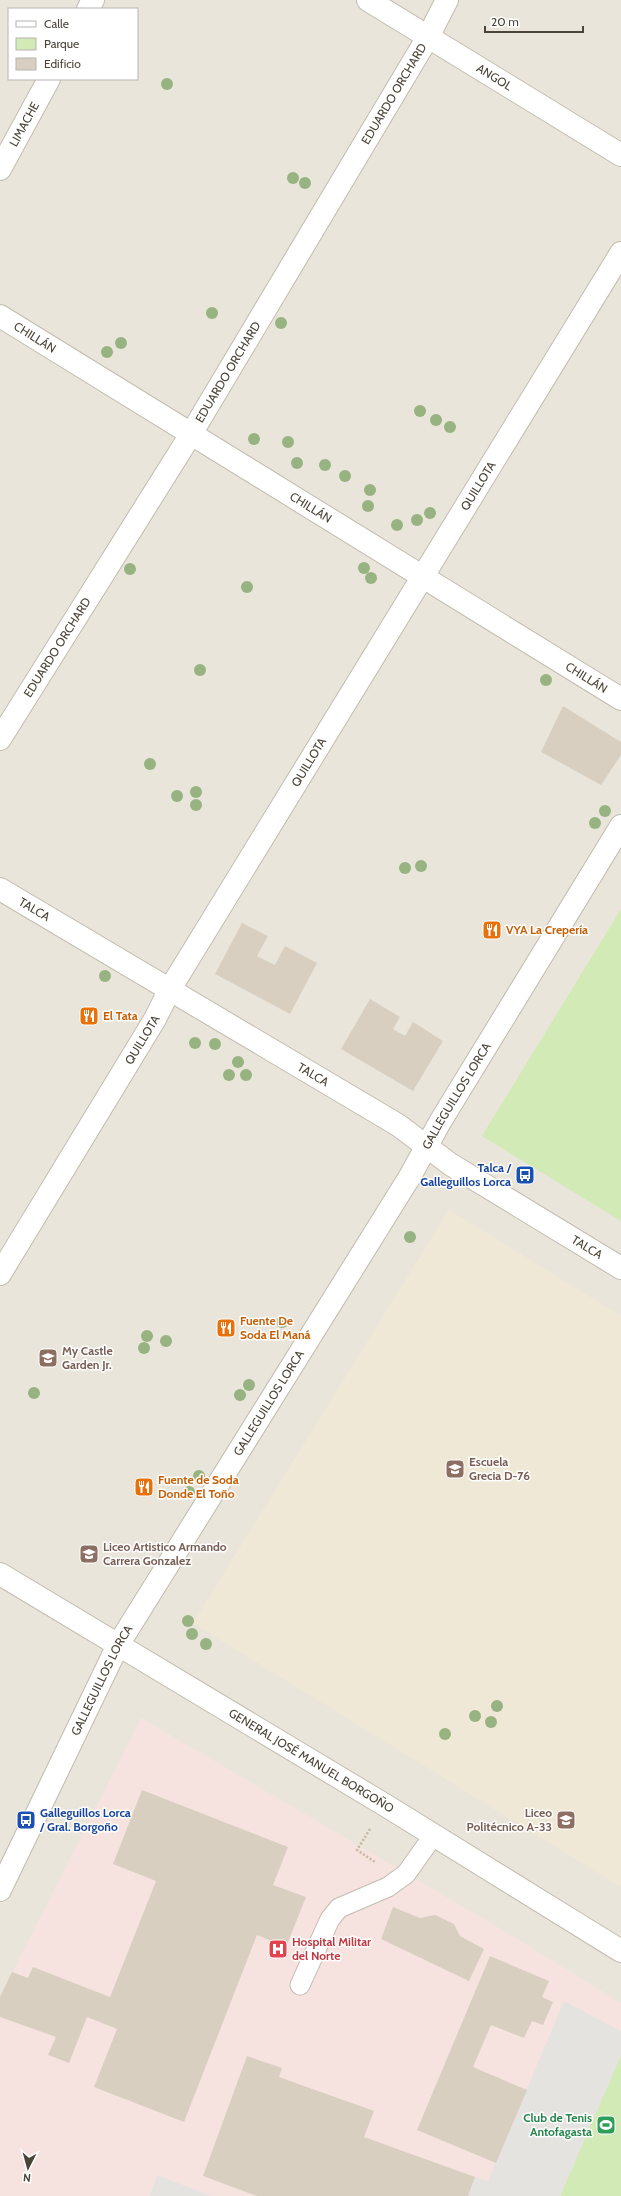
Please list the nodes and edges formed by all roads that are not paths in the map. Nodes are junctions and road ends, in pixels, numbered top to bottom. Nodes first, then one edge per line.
1 (368, 0) edge
2 (447, 0) edge
3 (428, 37) junction
4 (48, 80) edge
5 (621, 156) edge
6 (0, 169) edge
7 (621, 253) edge
8 (0, 316) edge
9 (191, 434) junction
10 (424, 577) junction
11 (621, 699) edge
12 (0, 740) edge
13 (621, 826) edge
14 (0, 889) edge
15 (170, 989) junction
16 (425, 1146) junction
17 (621, 1268) edge
18 (0, 1274) edge
19 (0, 1574) edge
20 (118, 1645) junction
21 (433, 1836) junction
22 (0, 1890) edge
23 (621, 1951) edge
24 (300, 1985) dead end

1 - 3 street, ANGOL
2 - 3 street, EDUARDO ORCHARD
3 - 5 street, ANGOL
3 - 9 street, EDUARDO ORCHARD
4 - 6 street, LIMACHE
7 - 10 street, QUILLOTA
8 - 9 street, CHILLÁN
9 - 10 street, CHILLÁN
9 - 12 street, EDUARDO ORCHARD
10 - 11 street, CHILLÁN
10 - 15 street, QUILLOTA
13 - 16 street, GALLEGUILLOS LORCA
14 - 15 street, TALCA
15 - 16 street, TALCA
15 - 18 street, QUILLOTA
16 - 17 street, TALCA
16 - 20 street, GALLEGUILLOS LORCA
19 - 20 street, GENERAL JOSÉ MANUEL BORGOÑO
20 - 21 street, GENERAL JOSÉ MANUEL BORGOÑO
20 - 22 street, GALLEGUILLOS LORCA
21 - 23 street, GENERAL JOSÉ MANUEL BORGOÑO
21 - 24 lane

